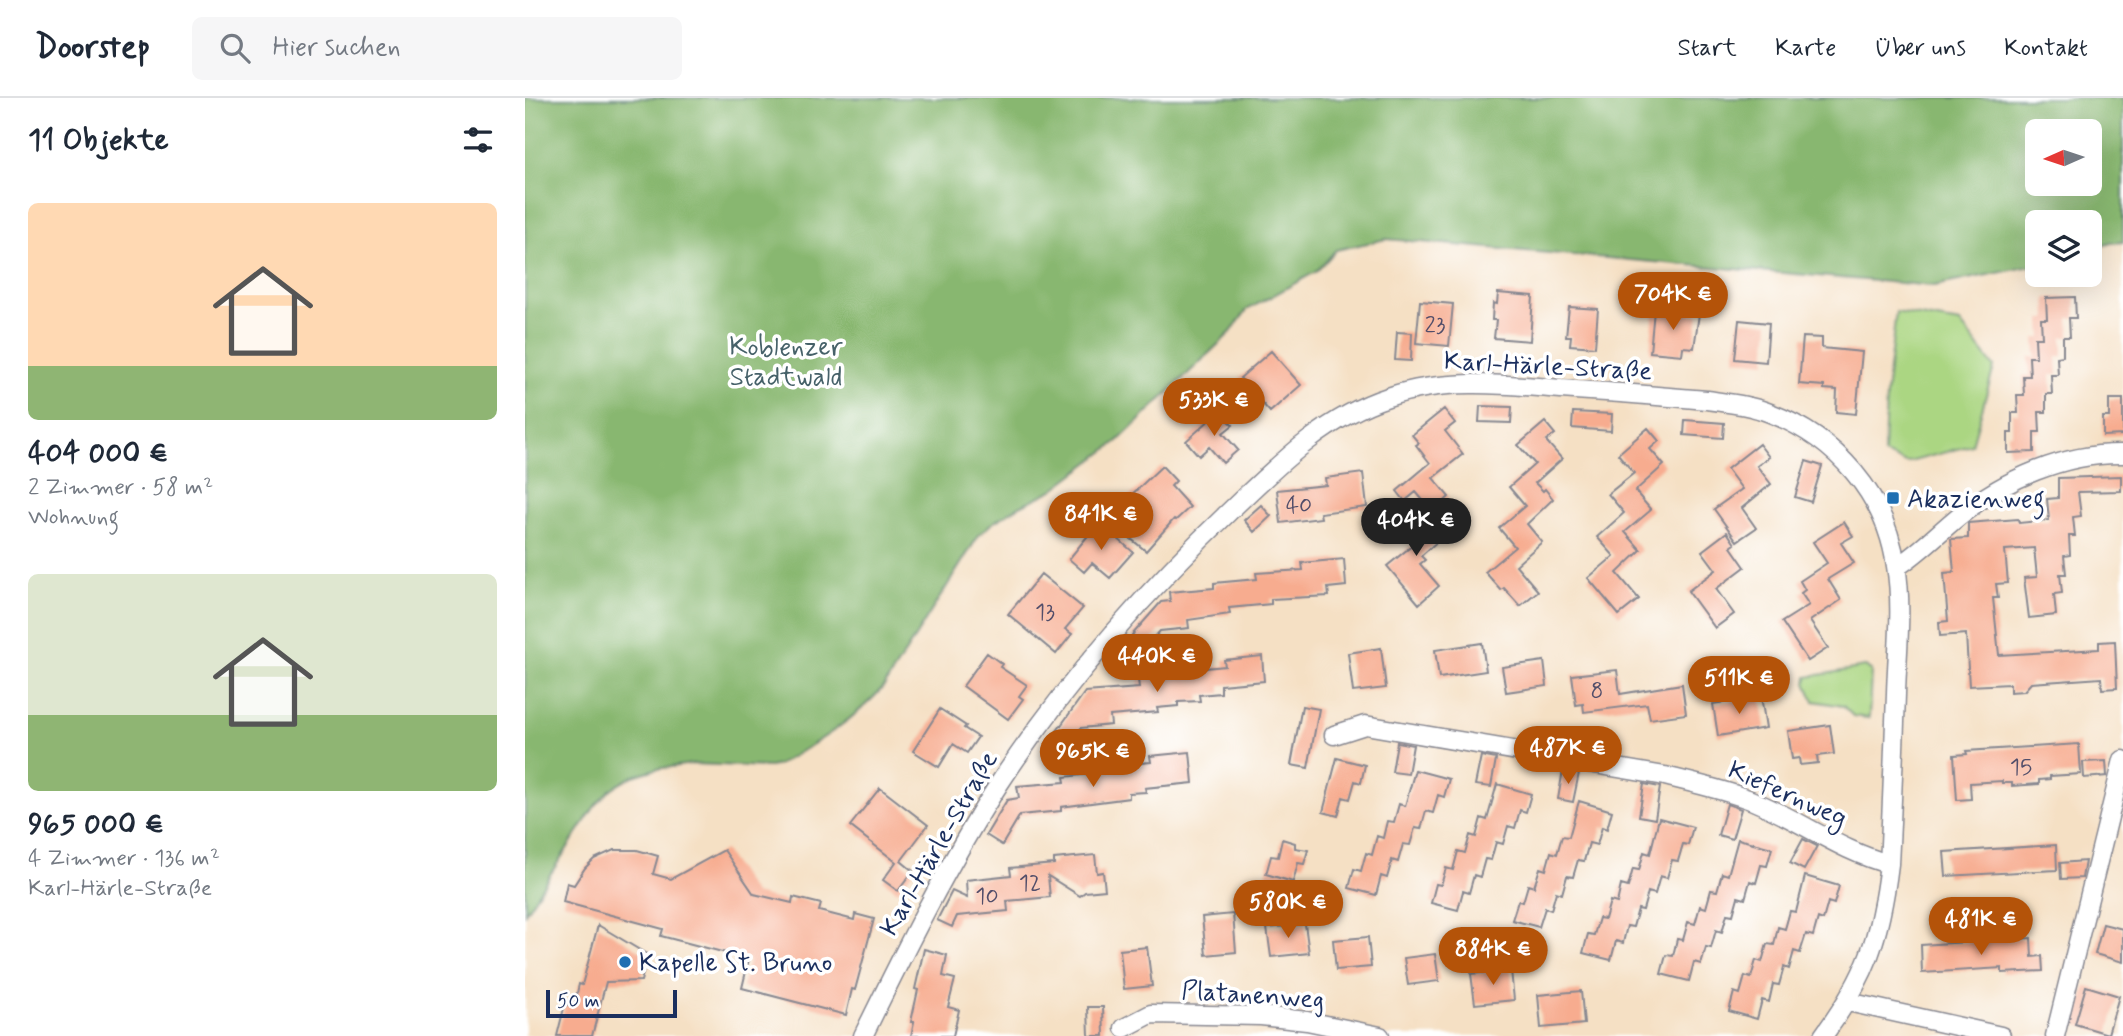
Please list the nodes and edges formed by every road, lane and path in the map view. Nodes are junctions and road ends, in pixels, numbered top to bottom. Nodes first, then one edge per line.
1 (2123, 453) edge
2 (1897, 567) junction
3 (1334, 735) dead end
4 (2123, 760) edge
5 (1889, 864) junction
6 (1848, 1002) junction
7 (1124, 1028) dead end
8 (863, 1036) edge
9 (1380, 1036) edge
10 (1823, 1036) edge
11 (2001, 1036) edge
12 (2055, 1036) edge

1 - 2 street
2 - 5 street, Karl-Härle-Straße
2 - 8 street, Karl-Härle-Straße
3 - 5 street, Kiefernweg
4 - 12 street
5 - 6 street, Karl-Härle-Straße
6 - 10 street, Karl-Härle-Straße
6 - 11 street
7 - 9 street, Platanenweg

